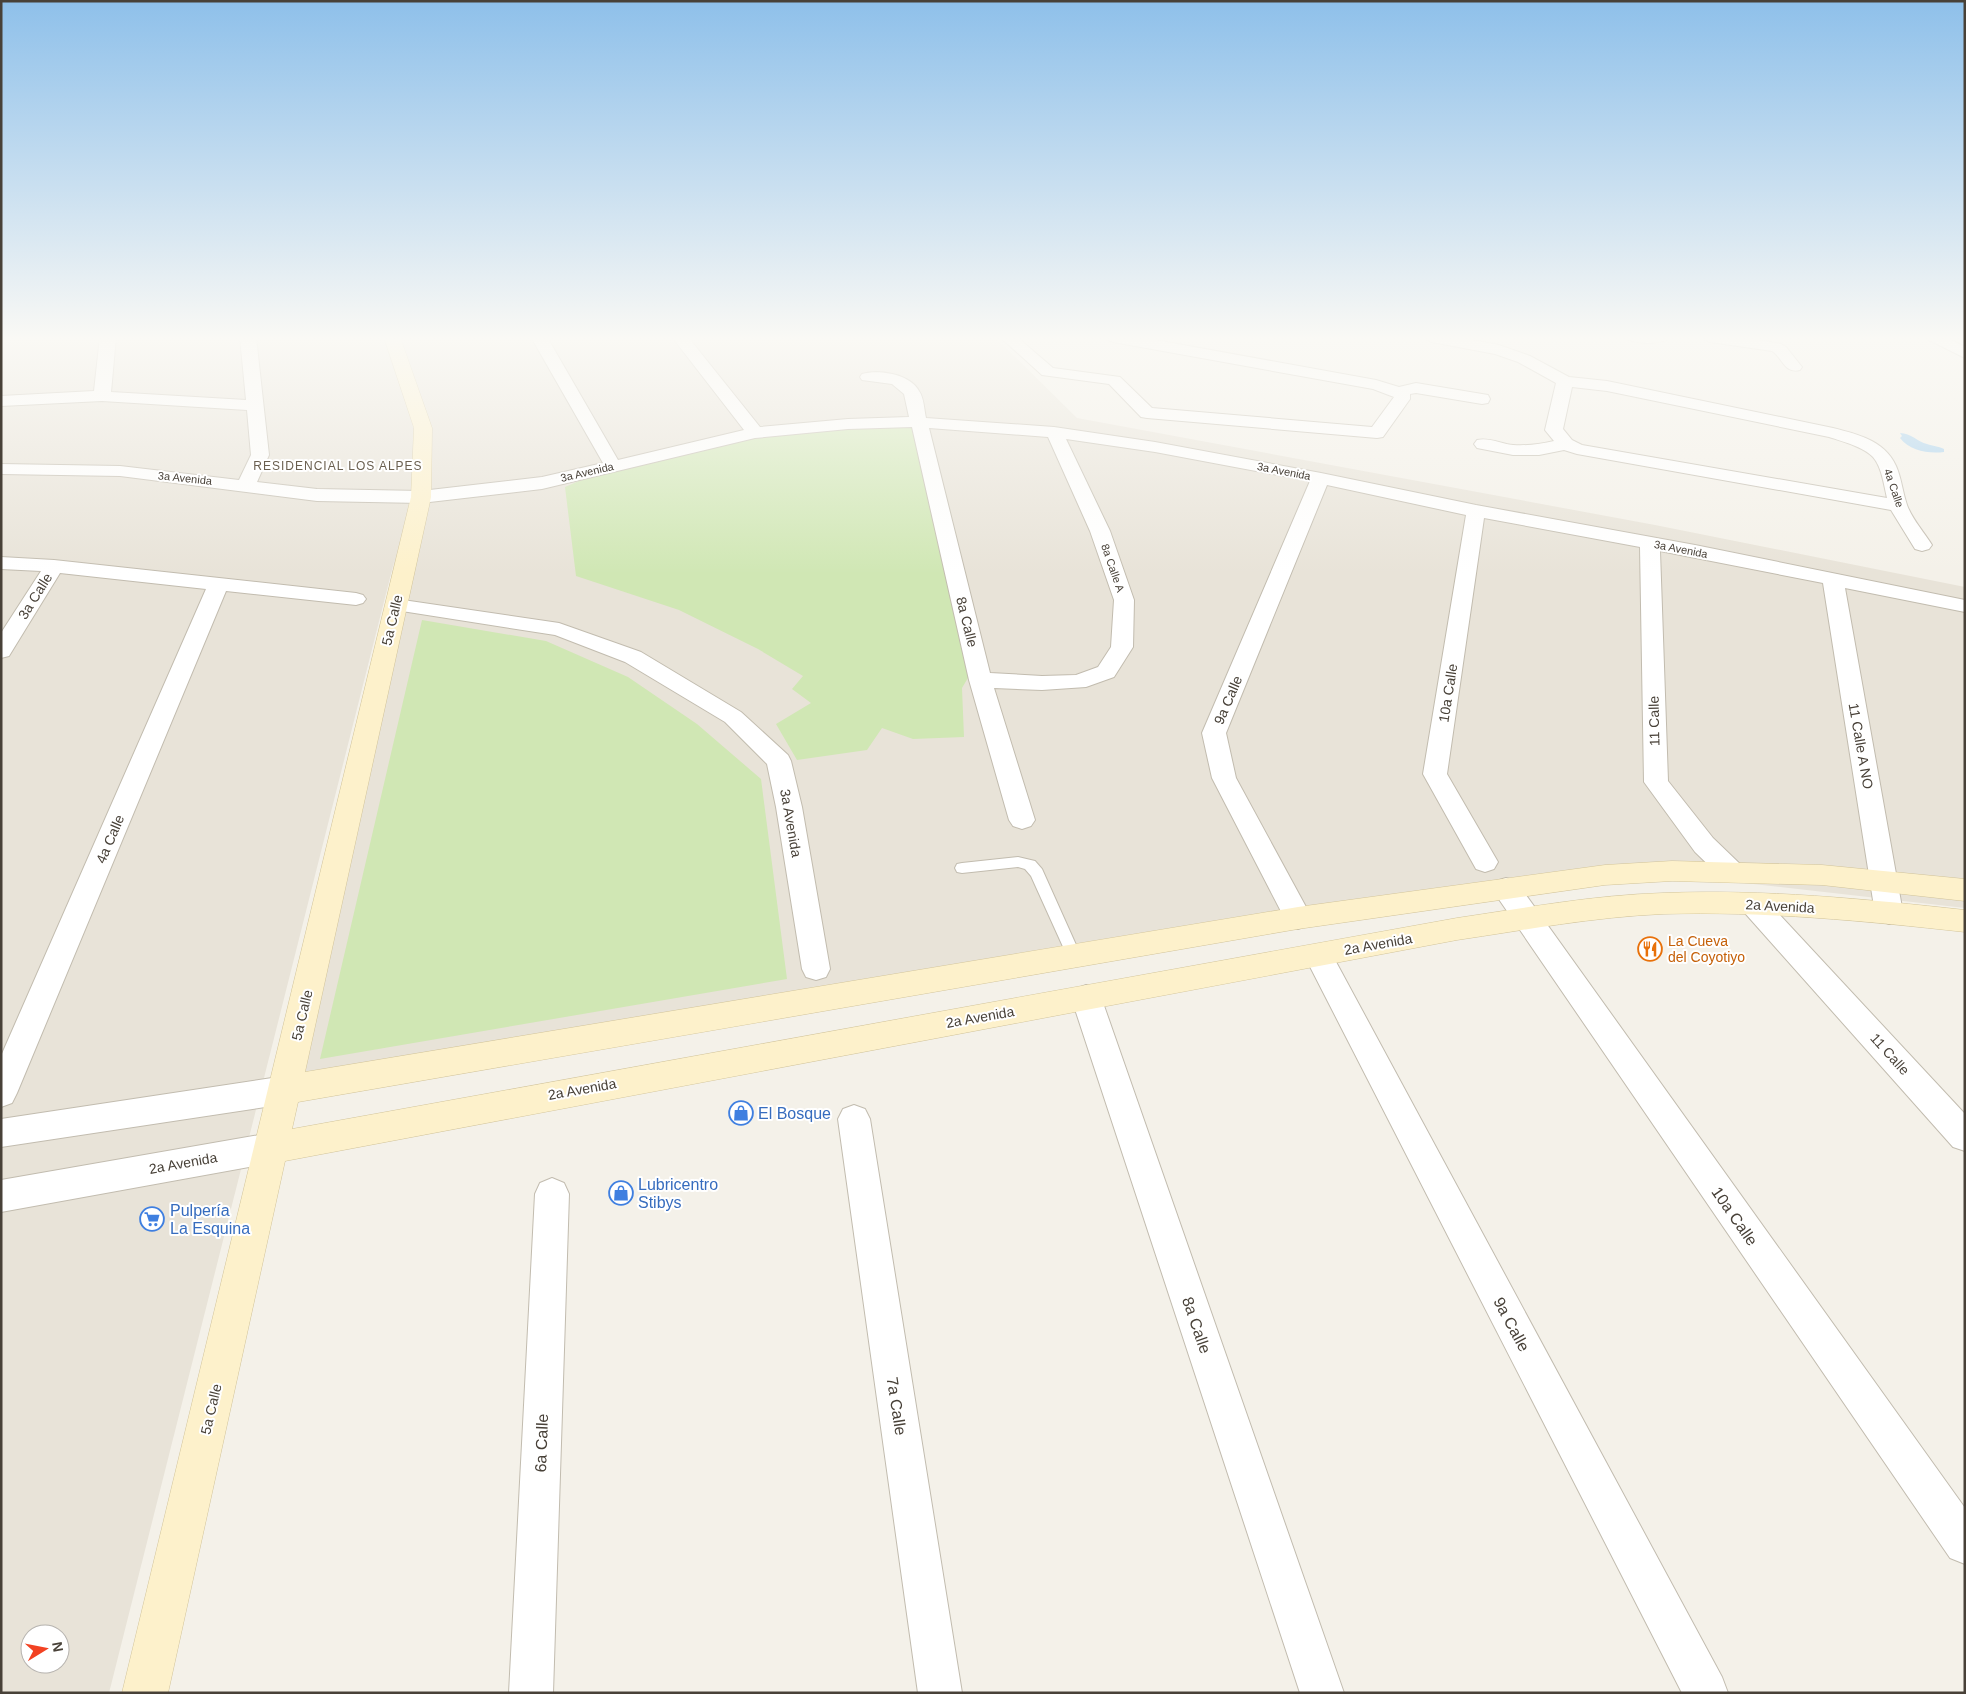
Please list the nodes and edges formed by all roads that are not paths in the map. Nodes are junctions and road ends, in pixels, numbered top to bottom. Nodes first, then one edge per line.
1 (255, 416) edge
2 (419, 416) edge
3 (584, 416) edge
4 (742, 416) edge
5 (917, 416) edge
6 (1180, 416) edge
7 (1390, 416) edge
8 (1557, 416) edge
9 (1754, 416) edge
10 (918, 422) junction
11 (1054, 432) junction
12 (755, 433) junction
13 (1483, 444) dead end
14 (1566, 444) junction
15 (613, 466) junction
16 (1, 469) edge
17 (1321, 478) junction
18 (246, 485) junction
19 (421, 497) junction
20 (1898, 506) junction
21 (1476, 511) junction
22 (1650, 543) junction
23 (1922, 545) dead end
24 (1, 563) edge
25 (54, 566) junction
26 (1833, 580) junction
27 (218, 585) junction
28 (356, 599) dead end
29 (396, 605) junction
30 (1965, 606) edge
31 (1, 651) edge
32 (980, 680) junction
33 (1022, 820) dead end
34 (1485, 862) dead end
35 (962, 868) dead end
36 (1731, 871) junction
37 (1884, 880) junction
38 (1506, 888) junction
39 (1965, 890) edge
40 (1754, 904) junction
41 (1889, 913) junction
42 (1298, 918) junction
43 (1526, 919) junction
44 (1965, 921) edge
45 (1318, 955) junction
46 (1074, 956) junction
47 (816, 968) dead end
48 (1086, 997) junction
49 (285, 1090) junction
50 (1, 1093) edge
51 (854, 1119) dead end
52 (1, 1133) edge
53 (1965, 1137) edge
54 (271, 1148) junction
55 (552, 1194) dead end
56 (1, 1196) edge
57 (1965, 1542) edge
58 (144, 1693) edge
59 (531, 1693) edge
60 (940, 1693) edge
61 (1322, 1693) edge
62 (1706, 1693) edge

1 - 18 street
2 - 19 street, 5a Calle
3 - 15 street
4 - 12 street
5 - 10 street, 8a Calle
6 - 7 street
8 - 14 street
9 - 20 street, 4a Calle
10 - 11 street, 3a Avenida
10 - 12 street, 3a Avenida
10 - 32 street, 8a Calle
11 - 17 street, 3a Avenida
11 - 32 street, 8a Calle A
12 - 15 street, 3a Avenida
13 - 14 street
14 - 20 street
15 - 19 street, 3a Avenida
16 - 18 street, 3a Avenida
17 - 21 street, 3a Avenida
17 - 42 street, 9a Calle
18 - 19 street, 3a Avenida
19 - 29 street, 5a Calle
20 - 23 street, 4a Calle
21 - 22 street, 3a Avenida
21 - 34 street, 10a Calle
22 - 26 street, 3a Avenida
22 - 36 street, 11 Calle
24 - 25 street
25 - 27 street
25 - 31 street, 3a Calle
26 - 30 street, 3a Avenida
26 - 37 street, 11 Calle A NO
27 - 28 street
27 - 50 street, 4a Calle
29 - 47 street, 3a Avenida
29 - 49 street, 5a Calle
32 - 33 street, 8a Calle
35 - 46 lane
36 - 37 street
36 - 38 street
37 - 39 street
37 - 41 street, 11 Calle A NO
38 - 42 street
38 - 43 street, 10a Calle
40 - 41 street, 2a Avenida
40 - 43 street, 2a Avenida
40 - 53 street, 11 Calle
41 - 44 street, 2a Avenida
42 - 46 street
43 - 45 street, 2a Avenida
43 - 57 street, 10a Calle
45 - 48 street, 2a Avenida
45 - 62 street, 9a Calle
46 - 48 street, 8a Calle
46 - 49 street
48 - 54 street, 2a Avenida
48 - 61 street, 8a Calle
49 - 52 street
49 - 54 street, 5a Calle
51 - 60 street, 7a Calle
54 - 56 street, 2a Avenida
54 - 58 street, 5a Calle
55 - 59 street, 6a Calle

